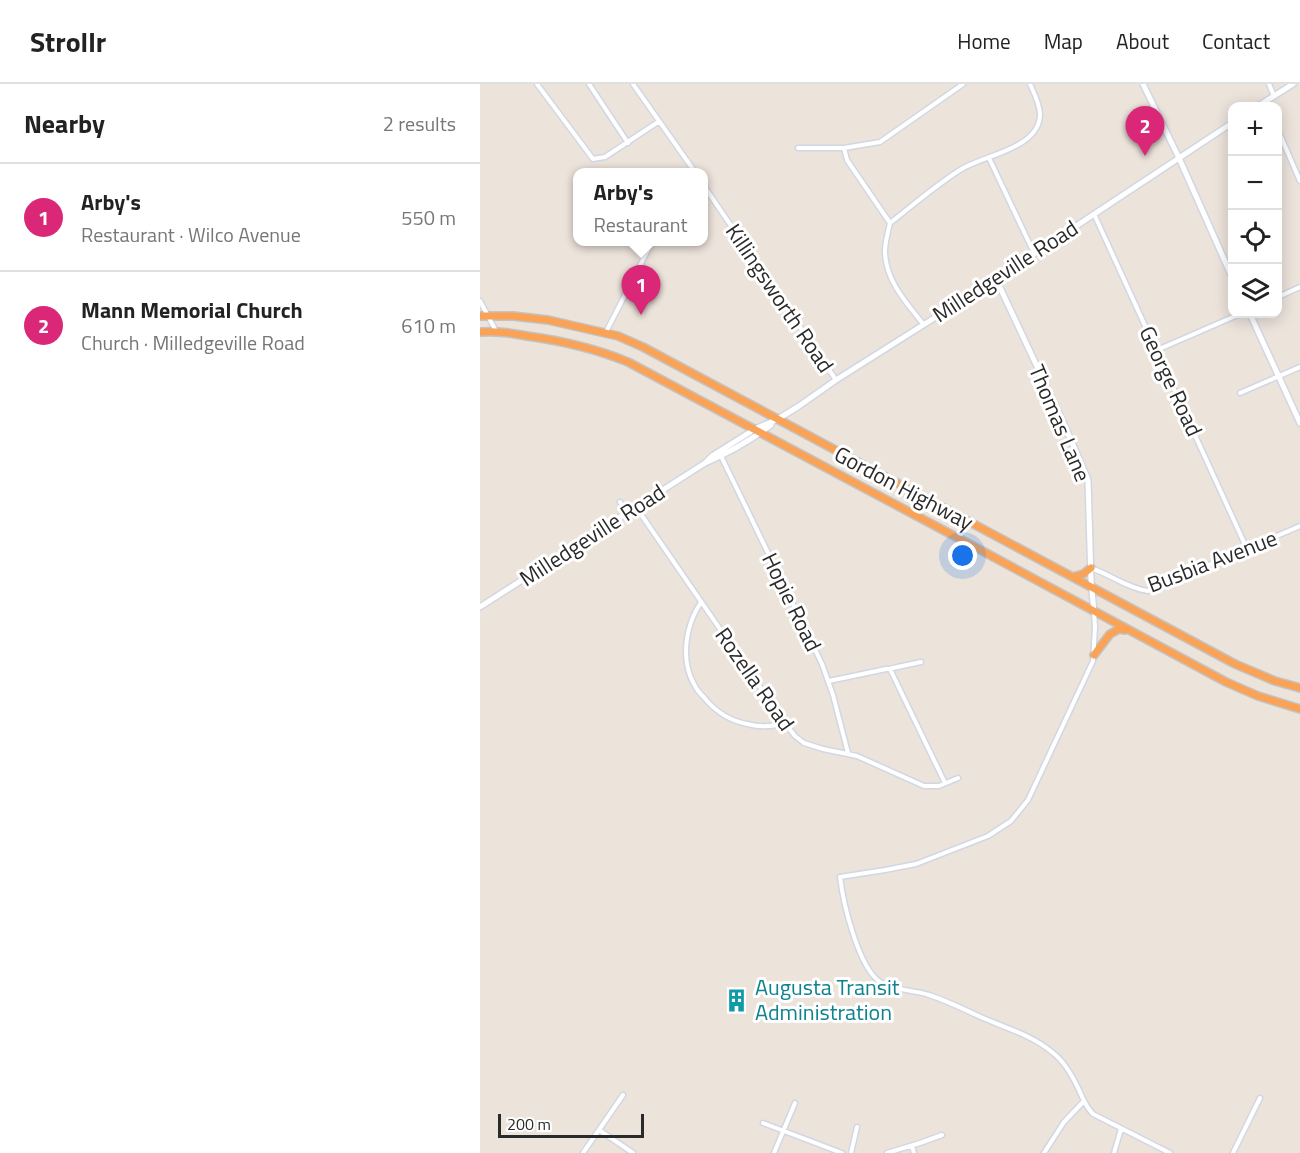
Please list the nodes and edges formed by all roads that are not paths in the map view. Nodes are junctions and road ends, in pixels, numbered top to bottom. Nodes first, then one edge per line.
1 (537, 84) edge
2 (589, 84) edge
3 (633, 84) edge
4 (963, 84) edge
5 (1030, 84) edge
6 (1143, 84) edge
7 (1269, 84) edge
8 (1293, 84) edge
9 (1274, 96) junction
10 (1268, 102) edge
11 (658, 122) junction
12 (1228, 126) edge
13 (1282, 139) edge
14 (628, 142) junction
15 (798, 148) dead end
16 (844, 148) junction
17 (989, 158) junction
18 (1179, 158) junction
19 (690, 168) edge
20 (1300, 181) edge
21 (708, 192) edge
22 (1094, 214) junction
23 (890, 223) junction
24 (650, 246) edge
25 (1034, 253) junction
26 (1228, 266) edge
27 (996, 279) junction
28 (1300, 287) edge
29 (1282, 295) edge
30 (480, 301) edge
31 (484, 316) edge
32 (1231, 318) edge
33 (1252, 318) edge
34 (923, 324) junction
35 (480, 332) edge
36 (496, 332) junction
37 (605, 334) junction
38 (1157, 350) junction
39 (1300, 367) edge
40 (1278, 377) junction
41 (836, 380) junction
42 (1240, 393) dead end
43 (778, 418) junction
44 (1300, 423) edge
45 (758, 431) junction
46 (721, 456) junction
47 (705, 463) junction
48 (620, 502) dead end
49 (636, 507) junction
50 (627, 513) junction
51 (1300, 526) edge
52 (1247, 549) junction
53 (1091, 568) junction
54 (1073, 577) junction
55 (1092, 587) junction
56 (701, 602) junction
57 (480, 607) edge
58 (1094, 612) junction
59 (1132, 632) junction
60 (1094, 655) junction
61 (921, 662) dead end
62 (890, 669) junction
63 (829, 681) junction
64 (1300, 688) edge
65 (1300, 709) edge
66 (784, 722) junction
67 (848, 753) junction
68 (958, 778) dead end
69 (945, 783) junction
70 (623, 1095) dead end
71 (1260, 1098) dead end
72 (1084, 1101) junction
73 (795, 1103) dead end
74 (764, 1123) dead end
75 (857, 1127) dead end
76 (1121, 1129) junction
77 (599, 1130) junction
78 (783, 1130) junction
79 (942, 1135) dead end
80 (912, 1146) junction
81 (583, 1153) edge
82 (633, 1153) edge
83 (774, 1153) edge
84 (842, 1153) edge
85 (851, 1153) edge
86 (887, 1153) edge
87 (914, 1153) edge
88 (1044, 1153) edge
89 (1114, 1153) edge
90 (1170, 1153) edge
91 (1233, 1153) edge

1 - 14 street
2 - 14 street
3 - 11 street
4 - 16 street
5 - 17 street
6 - 18 street
7 - 9 street
8 - 9 street
9 - 10 street
11 - 14 street
11 - 19 street
12 - 18 street, Milledgeville Road
13 - 20 street
15 - 16 street
16 - 23 street
17 - 23 street
17 - 25 street
18 - 22 street, Milledgeville Road
18 - 26 street
21 - 41 street, Killingsworth Road
22 - 25 street, Milledgeville Road
22 - 38 street, George Road
23 - 34 street
24 - 37 street
25 - 27 street, Milledgeville Road
27 - 34 street, Milledgeville Road
27 - 53 street, Thomas Lane
28 - 29 street
30 - 31 street
31 - 36 street
31 - 37 highway, Gordon Highway
32 - 38 street
33 - 40 street
34 - 41 street, Milledgeville Road
35 - 36 highway, Gordon Highway
36 - 45 highway, Gordon Highway
37 - 43 highway, Gordon Highway
38 - 52 street, George Road
39 - 40 street
40 - 42 street
40 - 44 street
41 - 43 street, Milledgeville Road
43 - 45 street, Milledgeville Road
43 - 54 highway, Gordon Highway
45 - 46 street, Milledgeville Road
45 - 47 street, Milledgeville Road
45 - 58 highway, Gordon Highway
46 - 47 street, Milledgeville Road
46 - 63 street, Hopie Road
47 - 49 street, Milledgeville Road
48 - 50 street
49 - 50 street, Milledgeville Road
49 - 56 street, Rozella Road
50 - 57 street, Milledgeville Road
51 - 52 street, Busbia Avenue
52 - 53 street, Busbia Avenue
53 - 54 highway
53 - 55 street, Thomas Lane
54 - 55 highway, Gordon Highway
55 - 58 street, Thomas Lane
55 - 64 highway, Gordon Highway
56 - 66 street, Rozella Road
56 - 66 street
58 - 59 highway, Gordon Highway
58 - 60 street
59 - 60 highway
59 - 65 highway, Gordon Highway
60 - 72 street
61 - 62 street
62 - 63 street
62 - 69 street
63 - 67 street, Hopie Road
66 - 67 street, Rozella Road
67 - 69 street, Rozella Road
68 - 69 street, Rozella Road
70 - 77 street
71 - 91 street
72 - 76 street
72 - 88 street
73 - 78 street
74 - 78 street
75 - 85 street
76 - 89 street
76 - 90 street
77 - 81 street
77 - 82 street
78 - 83 street
78 - 84 street
79 - 80 street
80 - 86 street
80 - 87 street

